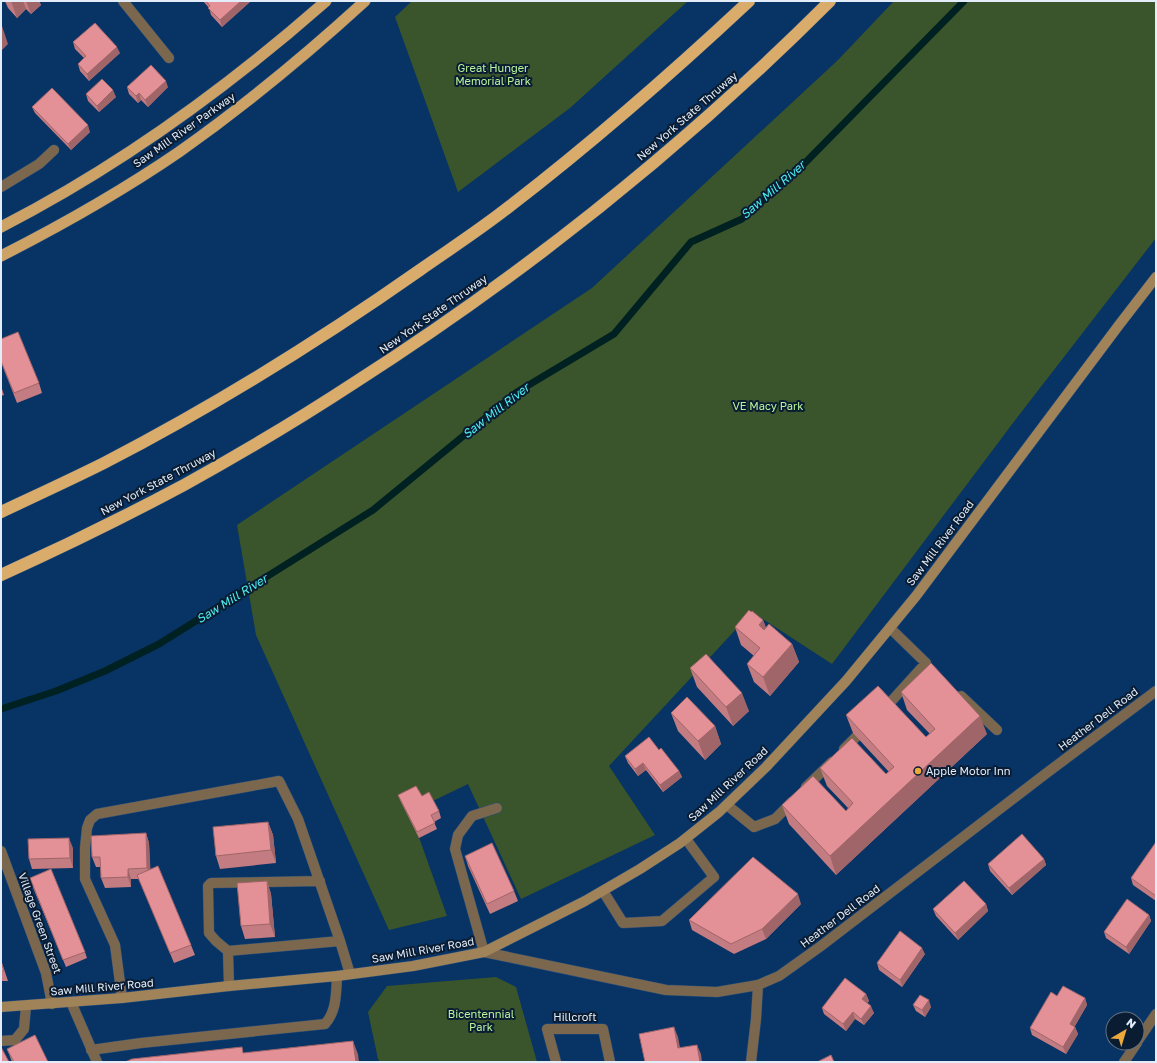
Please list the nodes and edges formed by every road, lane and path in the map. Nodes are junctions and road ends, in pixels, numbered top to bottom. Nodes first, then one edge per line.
1 (123, 1) edge
2 (326, 1) edge
3 (365, 1) edge
4 (749, 1) edge
5 (830, 1) edge
6 (169, 58) dead end
7 (54, 150) dead end
8 (1, 187) edge
9 (1, 227) edge
10 (1, 256) edge
11 (1156, 277) edge
12 (1, 512) edge
13 (1, 575) edge
14 (890, 628) junction
15 (954, 689) edge
16 (1156, 691) edge
17 (887, 706) edge
18 (997, 730) dead end
19 (856, 737) edge
20 (727, 804) junction
21 (497, 808) dead end
22 (686, 839) junction
23 (1, 851) edge
24 (320, 882) junction
25 (603, 891) junction
26 (340, 941) junction
27 (228, 951) junction
28 (484, 952) junction
29 (350, 974) junction
30 (337, 976) junction
31 (758, 985) junction
32 (229, 986) junction
33 (122, 998) junction
34 (71, 1002) junction
35 (52, 1004) junction
36 (26, 1006) junction
37 (1, 1007) edge
38 (1156, 1014) edge
39 (1145, 1031) edge
40 (1, 1041) edge
41 (92, 1050) junction
42 (1132, 1051) edge
43 (97, 1062) edge
44 (556, 1062) edge
45 (610, 1062) edge
46 (751, 1062) edge
47 (1124, 1062) edge

1 - 6 street
2 - 9 highway, Saw Mill River Parkway
3 - 10 highway, Saw Mill River Parkway
4 - 12 highway
5 - 13 highway, New York State Thruway
7 - 8 street
11 - 14 main road, Saw Mill River Road
14 - 17 street
14 - 20 main road, Saw Mill River Road
15 - 18 street
16 - 31 street, Heather Dell Road
19 - 20 street
20 - 22 main road, Saw Mill River Road
21 - 28 street
22 - 25 main road, Saw Mill River Road
22 - 25 street
23 - 35 street, Village Green Street
24 - 26 street
24 - 27 street
24 - 33 street
25 - 28 main road, Saw Mill River Road
26 - 27 street
26 - 29 street
27 - 32 street
28 - 29 main road, Saw Mill River Road
28 - 31 street, Heather Dell Road
29 - 30 main road, Saw Mill River Road
30 - 32 main road, Saw Mill River Road
30 - 41 street
31 - 46 street
32 - 33 main road, Saw Mill River Road
33 - 34 main road, Saw Mill River Road
34 - 35 main road, Saw Mill River Road
34 - 41 street
35 - 36 main road, Saw Mill River Road
36 - 37 main road, Saw Mill River Road
36 - 40 street
38 - 39 street
41 - 43 street
42 - 47 street
44 - 45 street, Hillcroft

